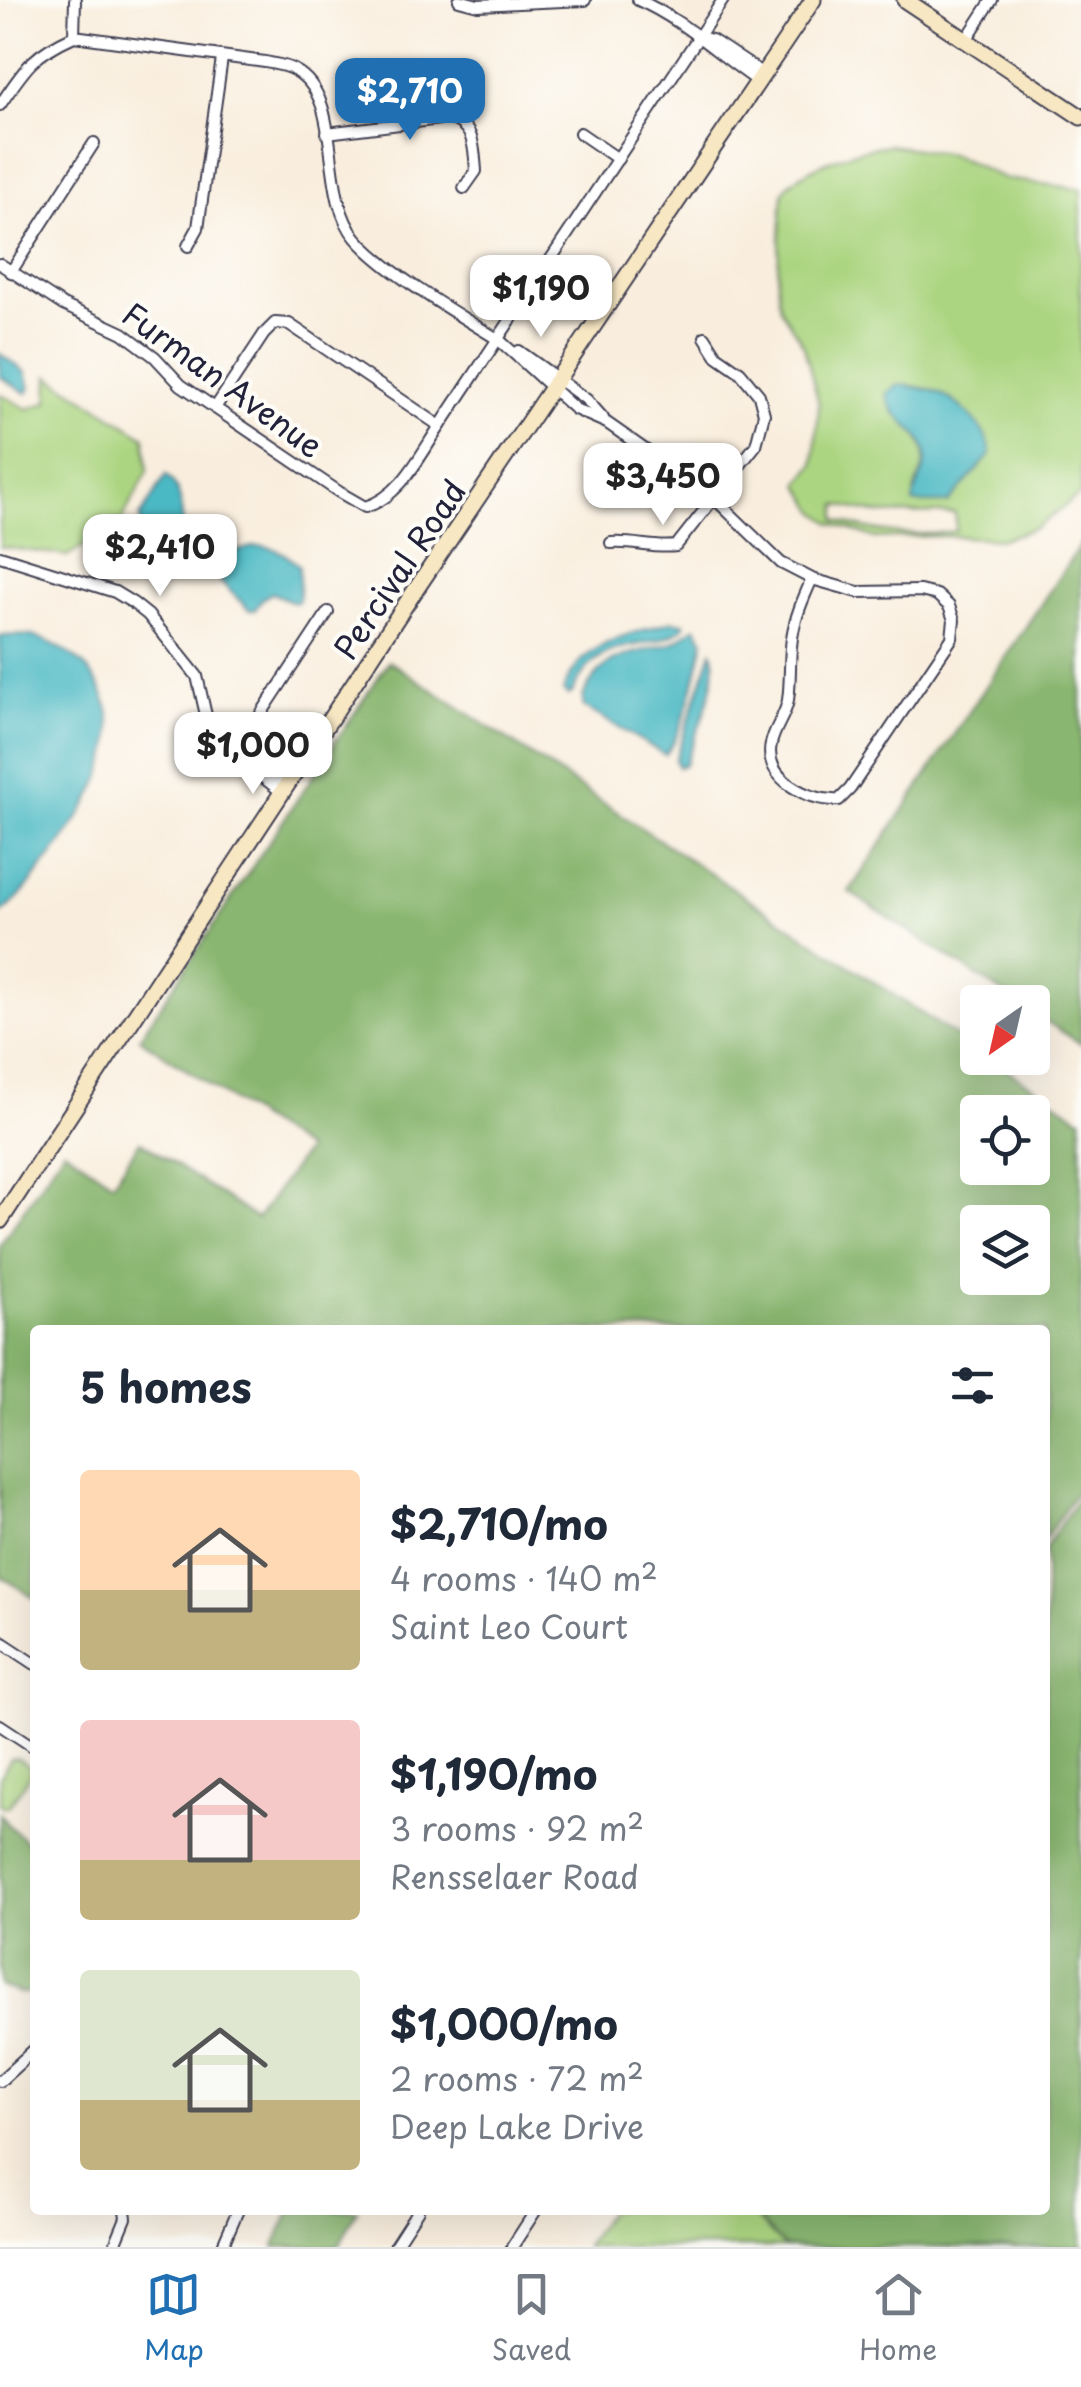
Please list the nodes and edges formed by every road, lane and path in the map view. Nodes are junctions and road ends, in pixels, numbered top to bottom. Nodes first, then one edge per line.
1 (75, 0) edge
2 (459, 0) edge
3 (585, 0) edge
4 (638, 0) edge
5 (723, 0) edge
6 (812, 0) edge
7 (905, 0) edge
8 (992, 0) edge
9 (528, 2) edge
10 (74, 36) junction
11 (699, 37) junction
12 (966, 40) junction
13 (222, 58) junction
14 (761, 77) junction
15 (0, 106) edge
16 (1081, 117) edge
17 (327, 133) junction
18 (580, 133) dead end
19 (94, 143) dead end
20 (618, 159) junction
21 (464, 188) dead end
22 (188, 246) dead end
23 (0, 264) edge
24 (11, 272) junction
25 (705, 337) dead end
26 (498, 339) junction
27 (557, 384) junction
28 (215, 408) junction
29 (440, 426) junction
30 (714, 498) junction
31 (610, 543) dead end
32 (0, 556) edge
33 (812, 579) junction
34 (328, 612) dead end
35 (234, 755) junction
36 (286, 789) junction
37 (0, 1221) edge
38 (0, 1641) edge
39 (30, 1661) edge
40 (0, 1725) edge
41 (30, 1745) edge
42 (30, 2054) edge
43 (0, 2081) edge
44 (126, 2215) edge
45 (236, 2215) edge
46 (415, 2215) edge
47 (533, 2215) edge
48 (114, 2247) edge
49 (222, 2247) edge
50 (394, 2247) edge
51 (512, 2247) edge

1 - 10 street
2 - 9 street
3 - 9 street
4 - 11 street
5 - 11 street
6 - 14 street, Percival Road
7 - 12 street
8 - 12 street
10 - 13 street
10 - 15 street
11 - 14 street
11 - 20 street
12 - 16 street
13 - 17 street
13 - 22 street
14 - 27 street, Percival Road
17 - 21 street
17 - 26 street
18 - 20 street
19 - 24 street
20 - 26 street
23 - 24 street, Furman Avenue
24 - 28 street, Furman Avenue
25 - 30 street
26 - 27 street
26 - 29 street
27 - 30 street
27 - 36 street, Percival Road
28 - 29 street, Furman Avenue
28 - 29 street
30 - 31 street
30 - 33 street
32 - 35 street
33 - 33 street
34 - 35 street
35 - 36 street
36 - 37 street, Percival Road
38 - 39 street
40 - 41 street
42 - 43 street
44 - 48 street
45 - 49 street
46 - 50 street
47 - 51 street

